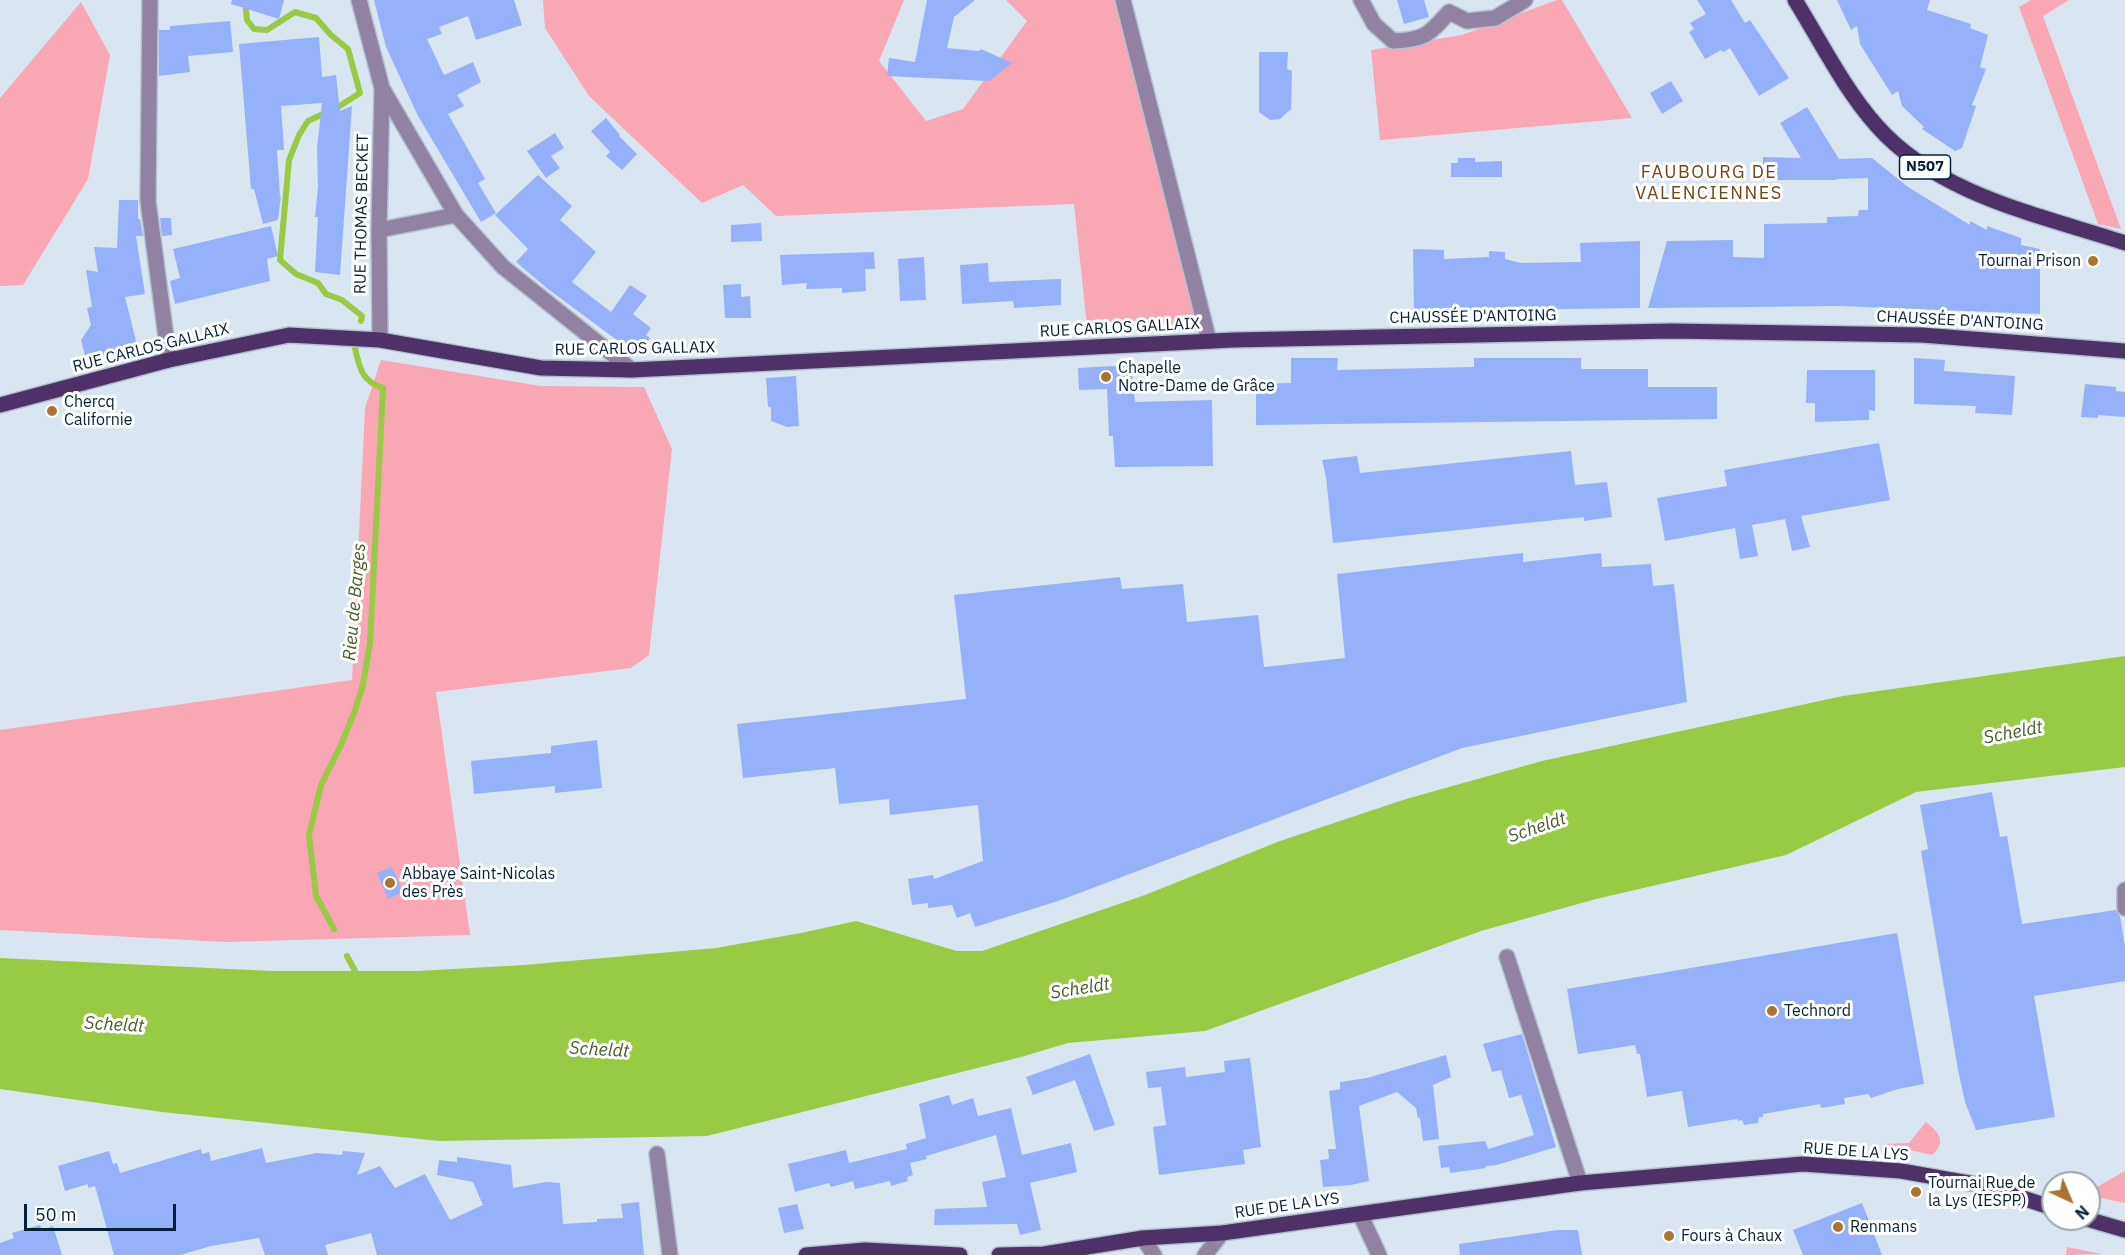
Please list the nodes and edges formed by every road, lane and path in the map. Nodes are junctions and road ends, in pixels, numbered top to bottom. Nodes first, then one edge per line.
1 (150, 0) edge
2 (360, 0) edge
3 (1123, 0) edge
4 (1361, 0) edge
5 (1525, 0) edge
6 (1795, 0) edge
7 (382, 88) junction
8 (456, 215) junction
9 (379, 230) junction
10 (2125, 243) edge
11 (380, 340) junction
12 (1209, 341) junction
13 (2125, 344) edge
14 (2088, 348) junction
15 (2125, 351) edge
16 (169, 360) junction
17 (632, 370) junction
18 (0, 405) edge
19 (2125, 890) edge
20 (2125, 908) edge
21 (1507, 957) dead end
22 (657, 1154) dead end
23 (1580, 1183) junction
24 (2041, 1204) edge
25 (1360, 1214) junction
26 (2101, 1222) edge
27 (2122, 1226) edge
28 (1222, 1233) junction
29 (1143, 1238) junction
30 (824, 1254) edge
31 (670, 1255) edge
32 (806, 1255) edge
33 (960, 1255) edge
34 (999, 1255) edge
35 (1154, 1255) edge
36 (1205, 1255) edge
37 (1380, 1255) edge

1 - 16 street
2 - 7 street, RUE THOMAS BECKET
3 - 12 street
4 - 5 street
6 - 10 main road, N507
7 - 8 street, RUE THOMAS BECKET
7 - 9 street, RUE THOMAS BECKET
8 - 9 street
8 - 17 street, RUE THOMAS BECKET
9 - 11 street, RUE THOMAS BECKET
11 - 16 main road, RUE CARLOS GALLAIX
11 - 17 main road, RUE CARLOS GALLAIX
12 - 14 main road, CHAUSSÉE D'ANTOING
12 - 17 main road, RUE CARLOS GALLAIX
13 - 14 main road
14 - 15 main road
16 - 18 main road, RUE CARLOS GALLAIX
19 - 20 street
21 - 23 street
22 - 31 street
23 - 24 main road, RUE DE LA LYS
23 - 25 main road, RUE DE LA LYS
25 - 28 main road, RUE DE LA LYS
25 - 37 street
26 - 27 main road
28 - 29 main road, RUE DE LA LYS
28 - 36 street
29 - 34 main road, RUE DE LA LYS
29 - 35 street
30 - 32 main road
30 - 33 main road

